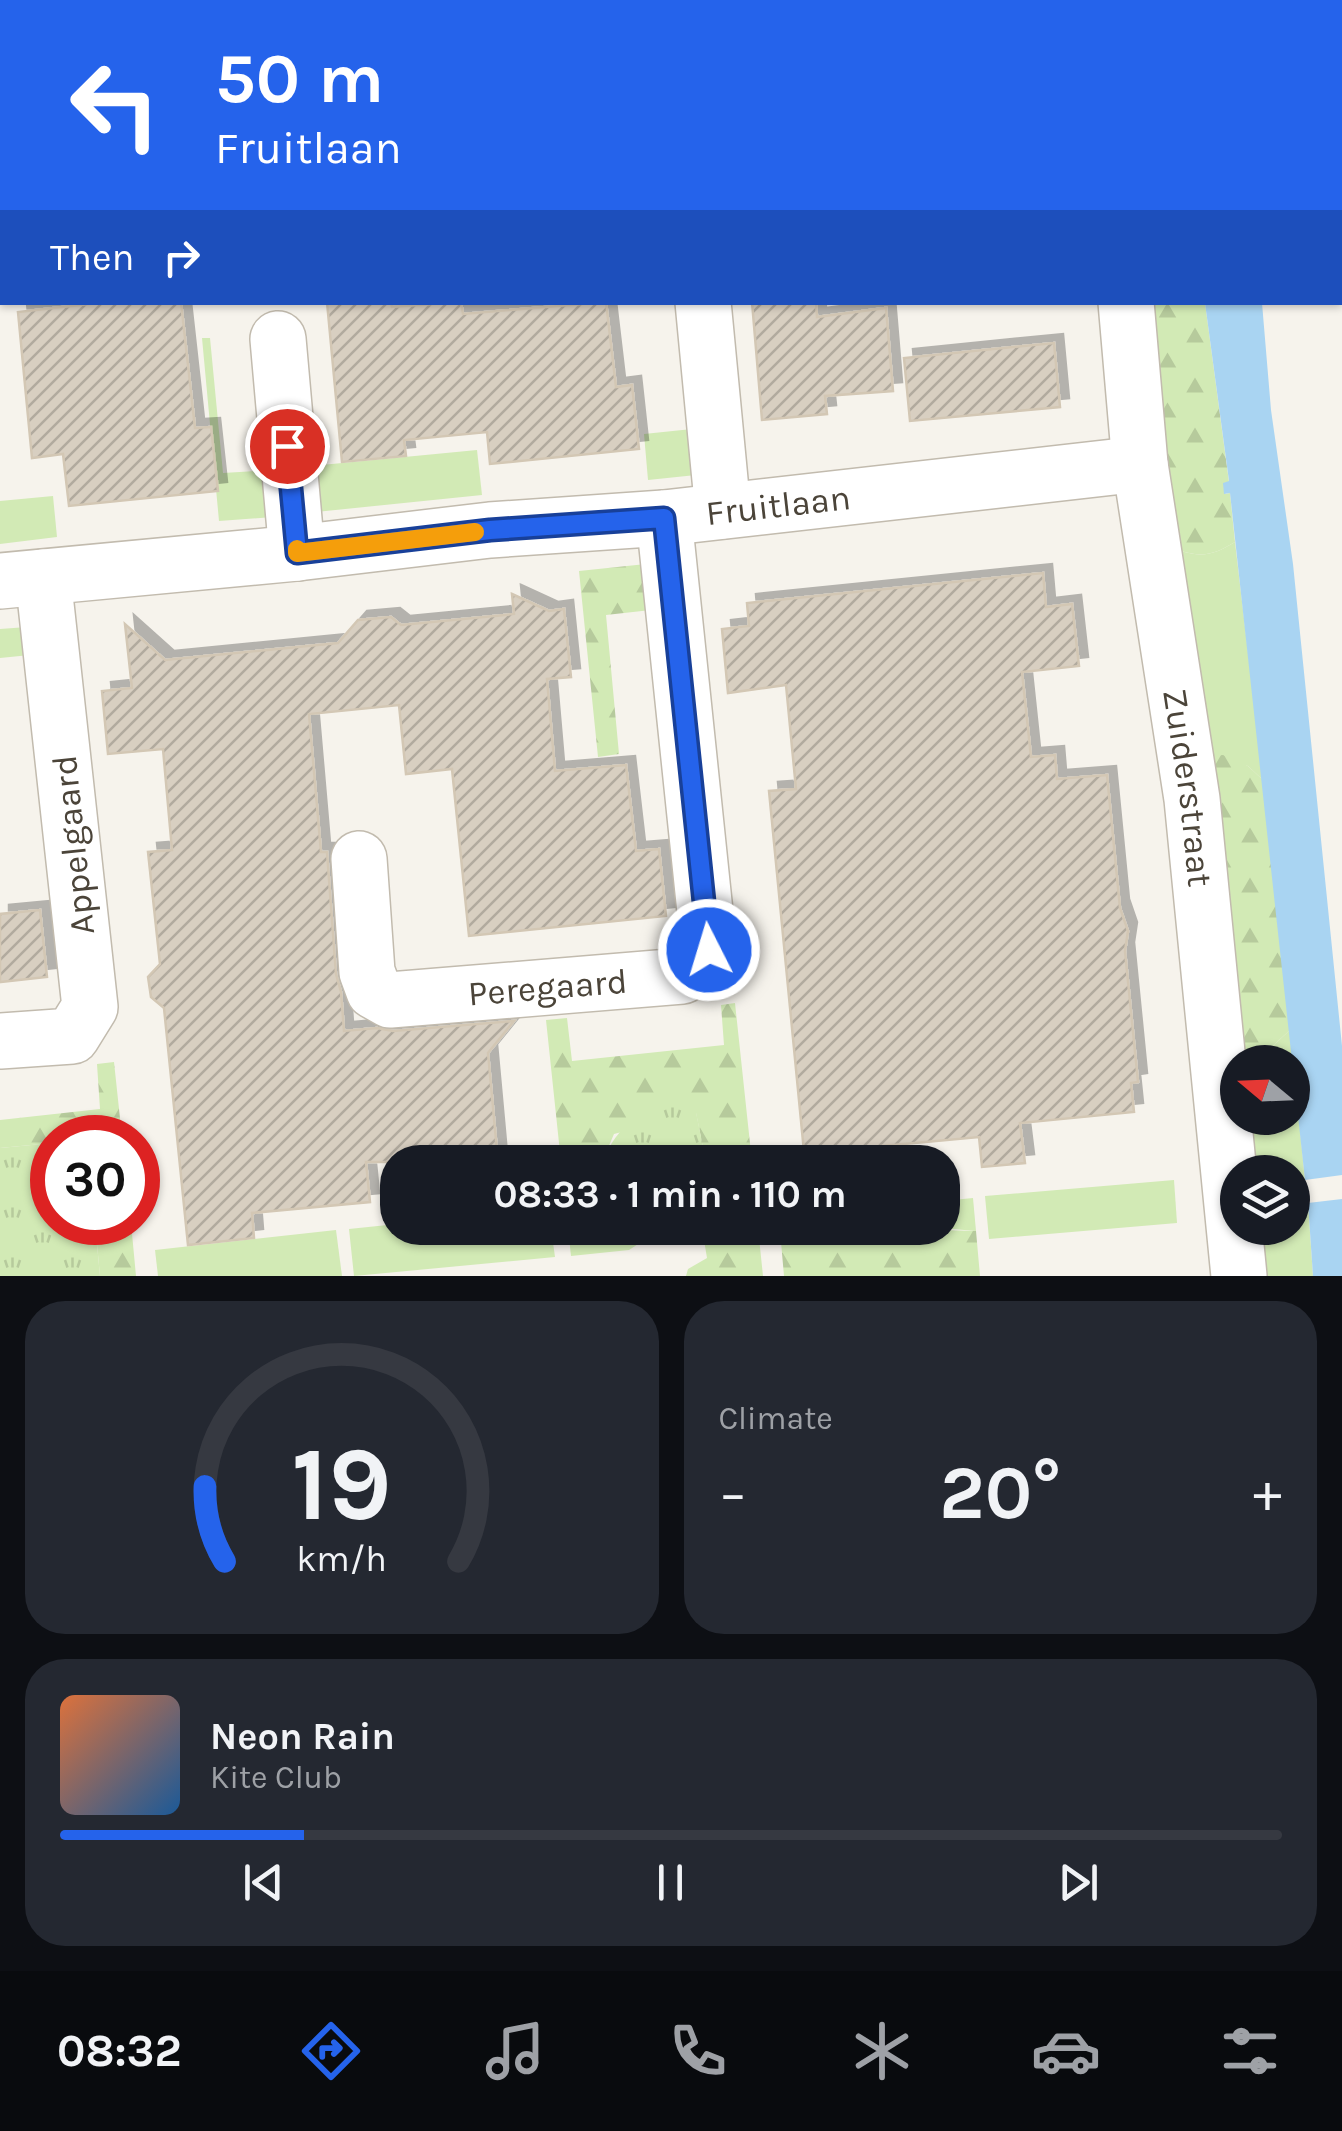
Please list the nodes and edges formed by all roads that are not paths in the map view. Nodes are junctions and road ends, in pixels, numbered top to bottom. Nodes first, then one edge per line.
1 (703, 305) edge
2 (1126, 305) edge
3 (278, 339) dead end
4 (1140, 464) junction
5 (723, 511) junction
6 (664, 518) junction
7 (297, 553) junction
8 (22, 579) edge
9 (359, 859) dead end
10 (0, 1042) edge
11 (1239, 1276) edge

1 - 5 street
2 - 4 street, Zuiderstraat
3 - 7 street
4 - 5 street, Fruitlaan
4 - 11 street, Zuiderstraat
5 - 6 street, Fruitlaan
6 - 7 street, Fruitlaan
6 - 9 street, Peregaard
7 - 8 street, Fruitlaan
8 - 10 street, Appelgaard

